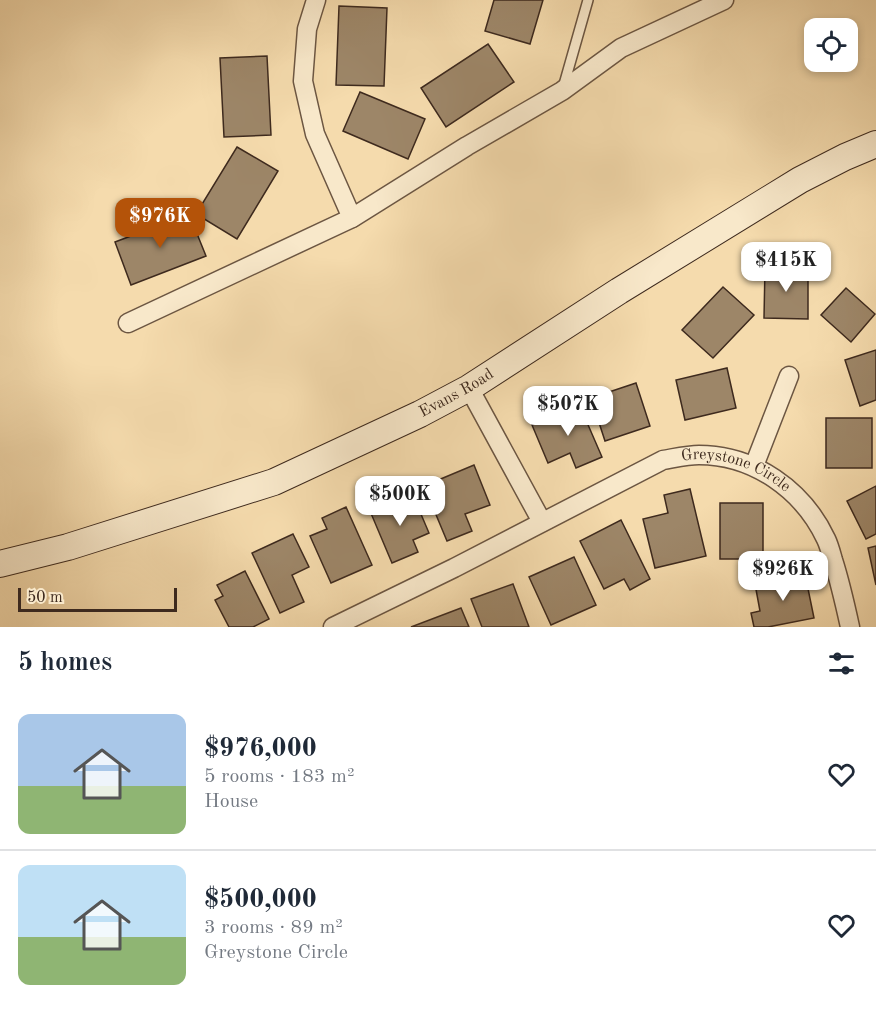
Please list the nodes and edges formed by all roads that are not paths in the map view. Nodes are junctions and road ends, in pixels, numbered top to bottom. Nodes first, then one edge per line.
1 (315, 0) edge
2 (588, 0) edge
3 (724, 0) edge
4 (562, 91) junction
5 (876, 144) edge
6 (352, 218) junction
7 (128, 323) dead end
8 (789, 376) dead end
9 (469, 388) junction
10 (754, 466) junction
11 (542, 522) junction
12 (0, 564) edge
13 (333, 627) edge
14 (850, 627) edge

1 - 6 street
2 - 4 lane
3 - 4 street
4 - 6 street
5 - 9 street, Evans Road
6 - 7 street
8 - 10 street
9 - 11 street
9 - 12 street, Evans Road
10 - 11 street, Greystone Circle
10 - 14 street, Greystone Circle
11 - 13 street, Greystone Circle

